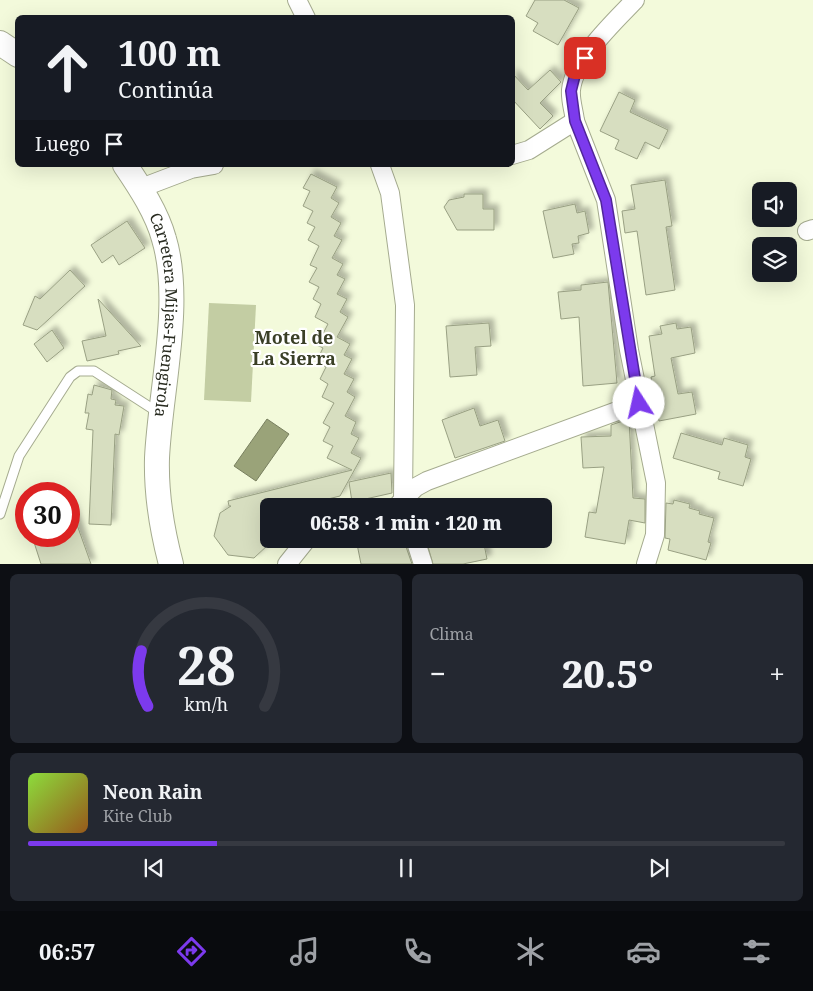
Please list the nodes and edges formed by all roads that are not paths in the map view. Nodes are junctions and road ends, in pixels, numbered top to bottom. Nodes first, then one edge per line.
1 (297, 0) edge
2 (635, 0) edge
3 (304, 15) edge
4 (0, 43) edge
5 (15, 54) edge
6 (575, 121) junction
7 (515, 154) edge
8 (126, 167) edge
9 (202, 167) edge
10 (381, 167) edge
11 (141, 188) junction
12 (639, 403) junction
13 (161, 414) junction
14 (402, 498) edge
15 (408, 498) edge
16 (0, 514) edge
17 (300, 548) edge
18 (418, 548) edge
19 (171, 564) edge
20 (287, 564) edge
21 (422, 564) edge
22 (646, 564) edge

1 - 3 street
2 - 6 street
4 - 5 main road
6 - 7 street
6 - 12 street
8 - 11 main road, Carretera Mijas-Fuengirola
9 - 11 street
10 - 14 street
11 - 13 main road, Carretera Mijas-Fuengirola
12 - 15 street
12 - 22 street
13 - 16 lane
13 - 19 main road, Carretera Mijas-Fuengirola
17 - 20 street
18 - 21 street

